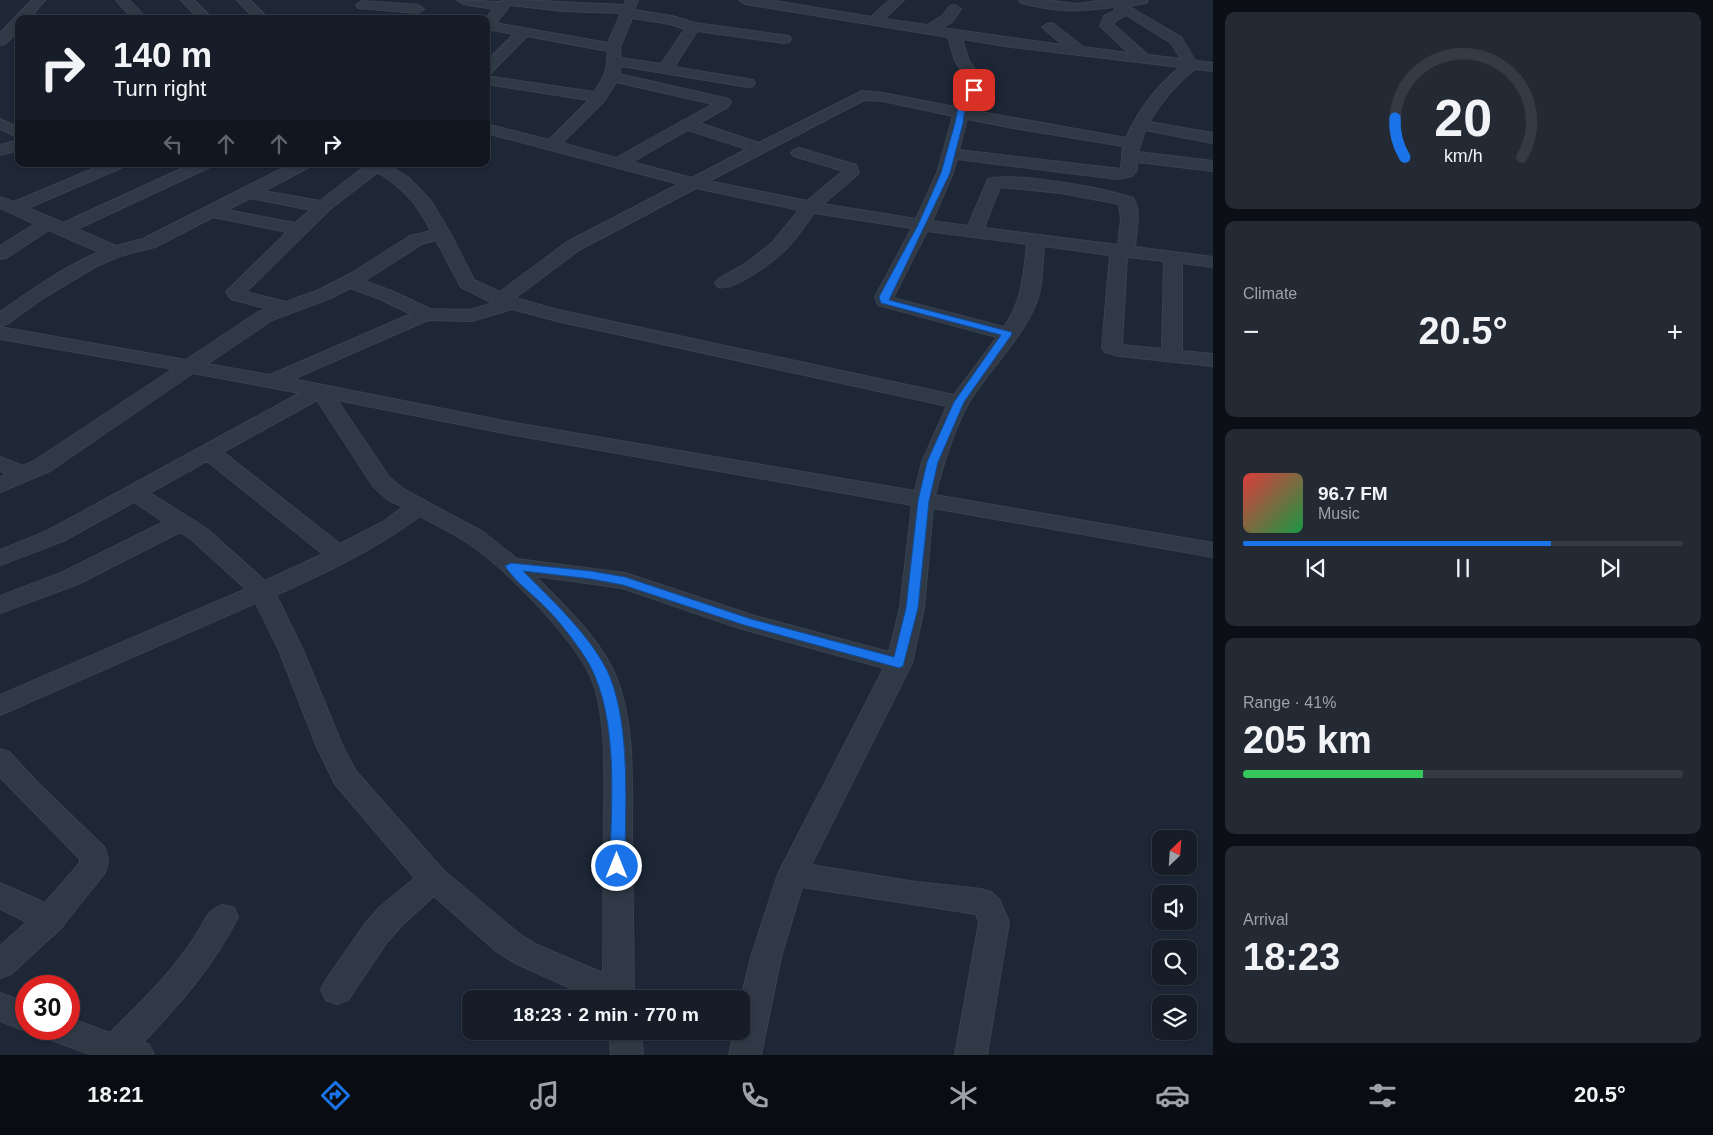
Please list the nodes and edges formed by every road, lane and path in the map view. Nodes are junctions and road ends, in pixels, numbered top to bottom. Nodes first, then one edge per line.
1 (39, 0) edge
2 (122, 0) edge
3 (187, 0) edge
4 (244, 0) edge
5 (428, 0) edge
6 (463, 0) edge
7 (745, 0) edge
8 (898, 0) edge
9 (1025, 0) edge
10 (1142, 0) edge
11 (505, 2) edge
12 (1117, 4) edge
13 (362, 5) dead end
14 (629, 8) edge
15 (418, 9) junction
16 (955, 10) dead end
17 (26, 15) edge
18 (138, 15) edge
19 (202, 15) edge
20 (259, 15) edge
21 (412, 15) edge
22 (490, 21) edge
23 (874, 21) junction
24 (15, 26) edge
25 (490, 26) edge
26 (693, 27) junction
27 (1048, 27) dead end
28 (929, 30) junction
29 (524, 32) junction
30 (784, 39) dead end
31 (0, 41) edge
32 (956, 41) junction
33 (1078, 51) junction
34 (614, 55) junction
35 (1144, 60) junction
36 (1191, 65) junction
37 (490, 66) edge
38 (1213, 67) edge
39 (665, 69) junction
40 (612, 78) junction
41 (490, 81) edge
42 (748, 83) dead end
43 (600, 97) junction
44 (961, 114) junction
45 (0, 123) edge
46 (686, 124) junction
47 (1141, 125) junction
48 (490, 129) edge
49 (15, 132) edge
50 (1213, 138) edge
51 (553, 144) junction
52 (15, 146) edge
53 (760, 148) junction
54 (0, 150) edge
55 (1131, 150) junction
56 (799, 153) dead end
57 (950, 154) junction
58 (620, 162) junction
59 (1213, 166) edge
60 (109, 167) edge
61 (188, 167) edge
62 (297, 167) edge
63 (373, 167) edge
64 (382, 167) edge
65 (1072, 169) junction
66 (694, 183) junction
67 (1065, 190) junction
68 (246, 192) junction
69 (6, 207) edge
70 (323, 207) junction
71 (810, 207) junction
72 (209, 212) junction
73 (922, 225) junction
74 (54, 226) junction
75 (298, 229) junction
76 (974, 231) junction
77 (442, 234) junction
78 (1036, 240) junction
79 (114, 252) junction
80 (1122, 252) junction
81 (0, 254) edge
82 (1172, 257) junction
83 (1213, 262) edge
84 (350, 282) junction
85 (724, 283) dead end
86 (507, 301) junction
87 (288, 308) junction
88 (426, 314) junction
89 (0, 320) edge
90 (0, 333) edge
91 (1007, 334) junction
92 (1172, 355) junction
93 (1213, 360) edge
94 (191, 366) junction
95 (272, 381) junction
96 (320, 392) junction
97 (959, 402) junction
98 (208, 452) junction
99 (0, 463) edge
100 (24, 475) junction
101 (0, 485) edge
102 (134, 492) junction
103 (923, 501) junction
104 (418, 506) junction
105 (181, 522) junction
106 (1213, 550) edge
107 (339, 555) junction
108 (0, 558) edge
109 (511, 566) junction
110 (262, 591) junction
111 (0, 605) edge
112 (899, 663) junction
113 (0, 706) edge
114 (0, 759) edge
115 (792, 874) junction
116 (434, 880) junction
117 (0, 896) edge
118 (223, 917) dead end
119 (50, 919) junction
120 (0, 965) edge
121 (337, 990) dead end
122 (604, 990) edge
123 (617, 990) edge
124 (0, 1007) edge
125 (15, 1013) edge
126 (80, 1037) edge
127 (626, 1040) edge
128 (122, 1053) edge
129 (627, 1055) edge
130 (745, 1055) edge
131 (971, 1055) edge

1 - 17 street
2 - 18 street
3 - 19 street
4 - 20 street
5 - 15 street
6 - 11 street
7 - 23 street
8 - 23 street
9 - 12 street
10 - 12 street
11 - 14 street
11 - 22 street
12 - 35 street
12 - 36 street
13 - 15 street
14 - 26 street
14 - 34 street
15 - 21 street
16 - 28 street
23 - 28 street
24 - 31 street
25 - 29 street
26 - 30 street
26 - 39 street
27 - 33 street
28 - 32 street
29 - 34 street
29 - 37 street
32 - 33 street
32 - 44 street
33 - 35 street
34 - 39 street
34 - 40 street
35 - 36 street
36 - 38 street
36 - 47 street
39 - 42 street
40 - 43 street
40 - 46 street
41 - 43 street
43 - 51 street
44 - 53 street
44 - 55 street
44 - 57 street
45 - 49 street
46 - 53 street
46 - 58 street
47 - 50 street
47 - 55 street
48 - 51 street
51 - 58 street
52 - 54 street
53 - 66 street
55 - 59 street
55 - 65 street
56 - 71 street
57 - 65 street
57 - 73 street
58 - 66 street
60 - 69 street
61 - 74 street
62 - 68 street
63 - 70 street
64 - 77 street
65 - 67 street
66 - 71 street
66 - 86 street
67 - 76 street
67 - 80 street
68 - 70 street
68 - 72 street
69 - 74 street
70 - 75 street
71 - 73 street
71 - 85 street
72 - 75 street
72 - 79 street
73 - 76 street
73 - 91 street
74 - 79 street
74 - 81 street
75 - 87 street
76 - 78 street
77 - 84 street
77 - 86 street
78 - 80 street
78 - 91 street
79 - 89 street
80 - 82 street
80 - 92 street
82 - 83 street
82 - 92 street
84 - 87 street
84 - 88 street
86 - 88 street
86 - 97 street
87 - 94 street
88 - 95 street
90 - 94 street
91 - 97 street
92 - 93 street
94 - 95 street
94 - 100 street
95 - 96 street
96 - 98 street
96 - 103 street
96 - 104 street
97 - 103 street
98 - 102 street
98 - 107 street
99 - 100 street
100 - 101 street
102 - 105 street
102 - 108 street
103 - 106 street
103 - 112 street
104 - 107 street
104 - 109 street
105 - 110 street
105 - 111 street
107 - 110 street
109 - 112 street
109 - 123 street
110 - 113 street
110 - 116 street
112 - 115 street
114 - 119 street
115 - 130 street
115 - 131 street
116 - 121 street
116 - 122 street
117 - 119 street
118 - 128 street
119 - 120 street
124 - 125 street
126 - 128 street
127 - 129 street

